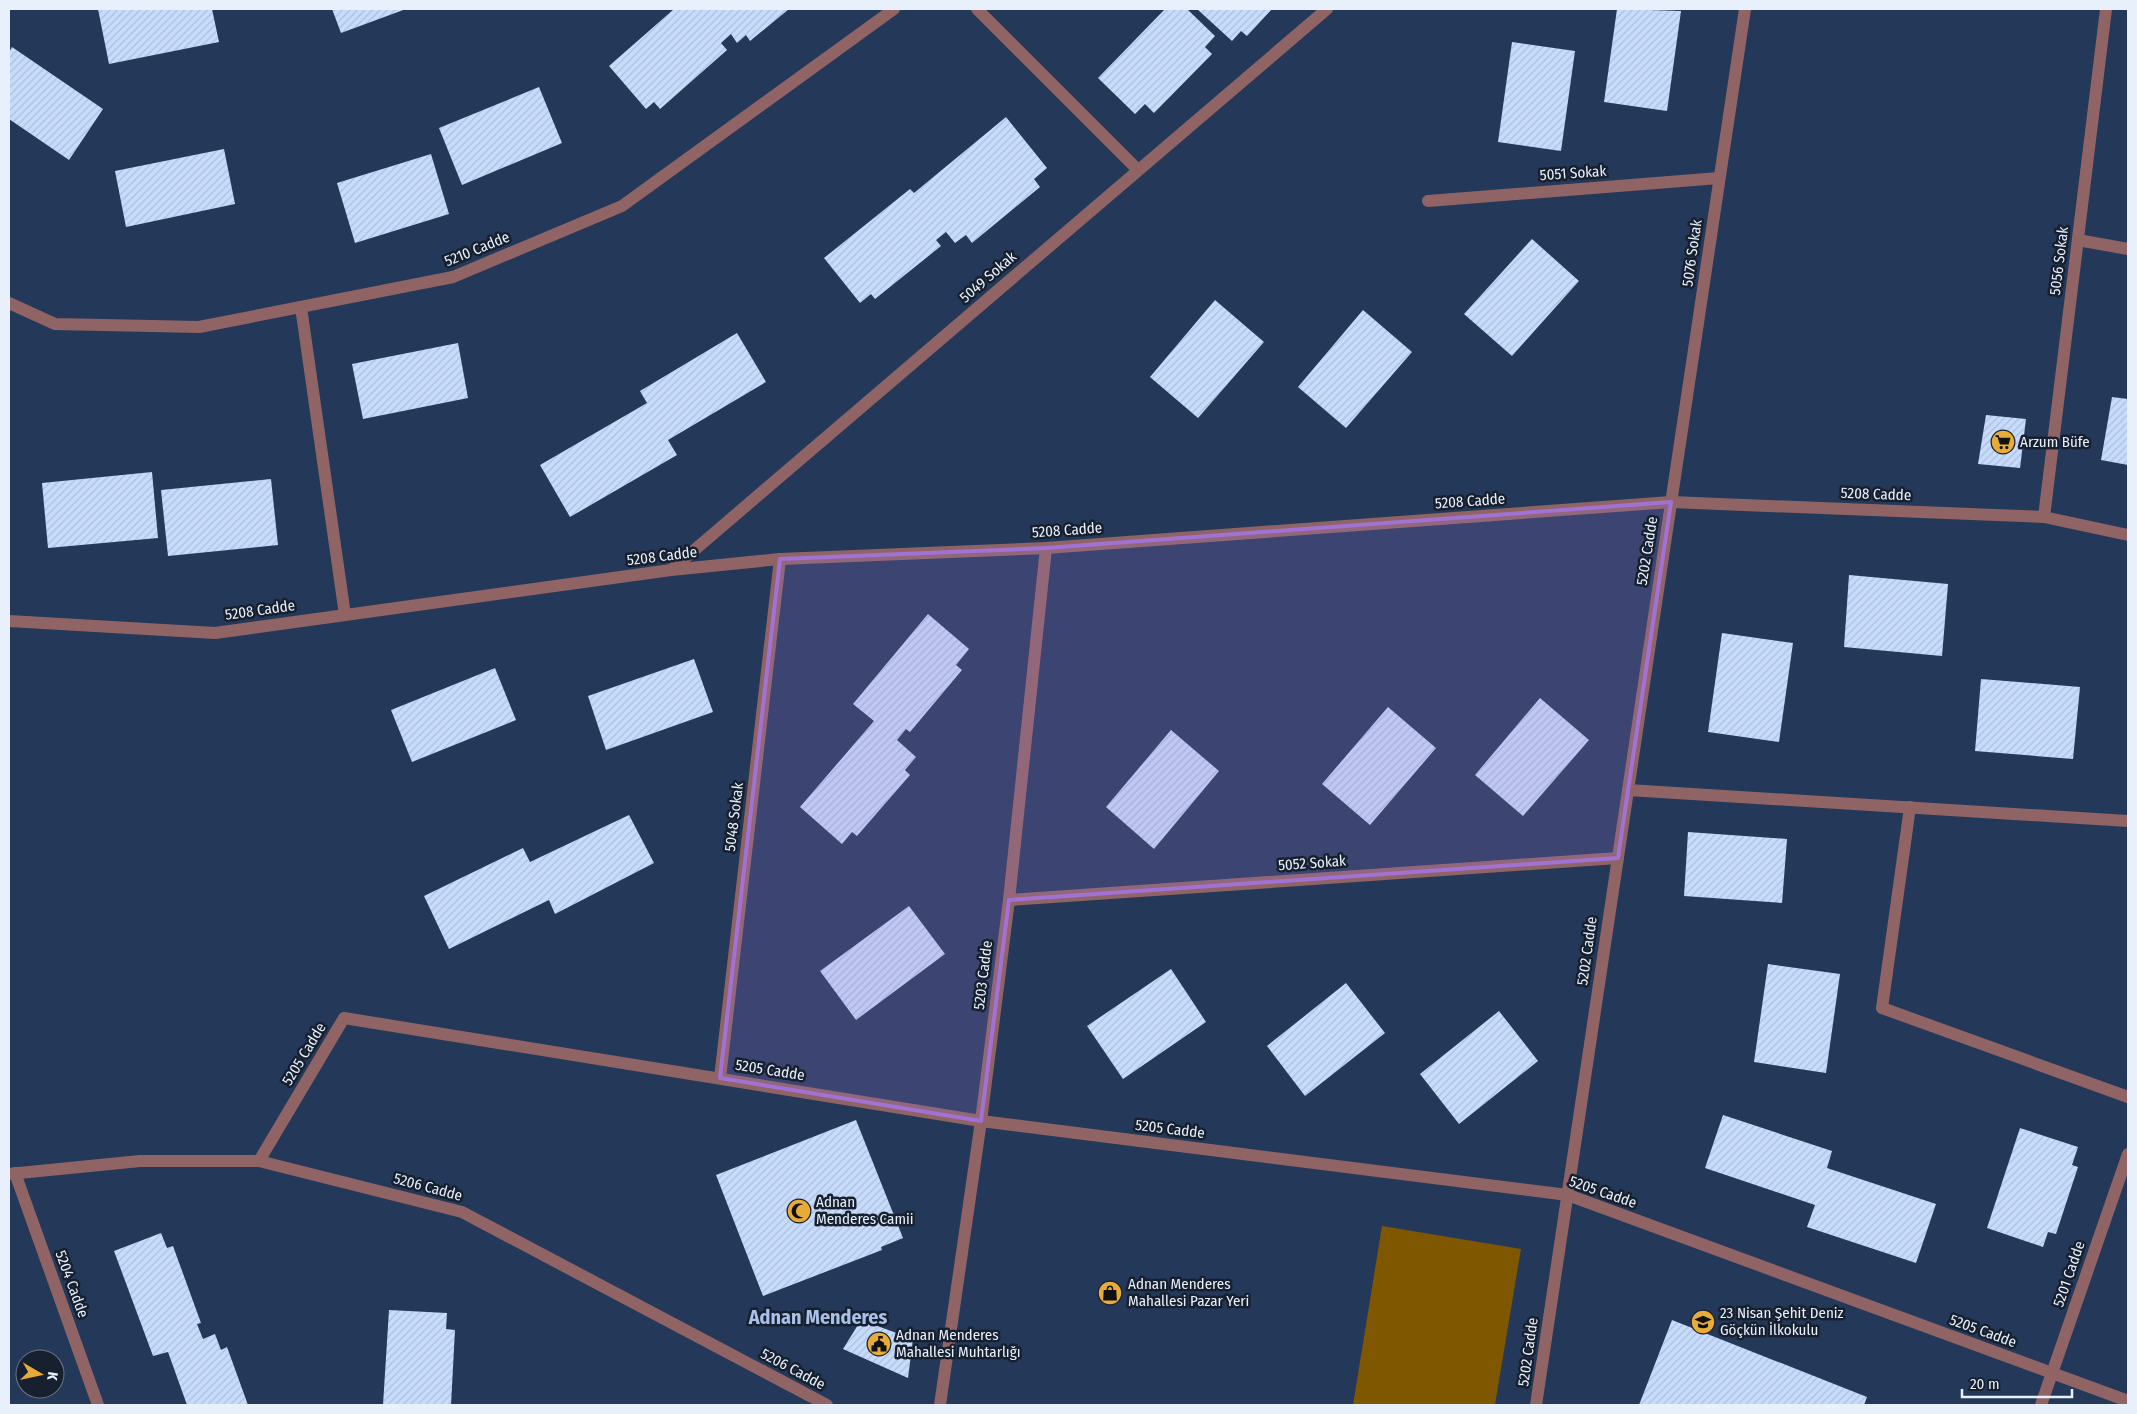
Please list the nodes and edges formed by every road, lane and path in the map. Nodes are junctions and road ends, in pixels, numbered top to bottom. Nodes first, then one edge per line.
1 (894, 9) edge
2 (977, 9) edge
3 (1327, 9) edge
4 (1744, 9) edge
5 (2106, 9) edge
6 (1138, 170) junction
7 (1719, 178) junction
8 (1428, 201) dead end
9 (2078, 240) junction
10 (2128, 249) edge
11 (9, 303) edge
12 (301, 307) junction
13 (1671, 502) junction
14 (2044, 517) junction
15 (2128, 535) edge
16 (1046, 548) junction
17 (780, 559) junction
18 (671, 570) junction
19 (345, 615) junction
20 (9, 621) edge
21 (1628, 790) junction
22 (1910, 807) junction
23 (2128, 821) edge
24 (1618, 858) junction
25 (1009, 900) junction
26 (720, 1078) junction
27 (2128, 1097) edge
28 (980, 1121) junction
29 (2128, 1154) edge
30 (259, 1162) junction
31 (12, 1173) edge
32 (1568, 1195) junction
33 (2052, 1373) junction
34 (2128, 1401) edge
35 (98, 1405) edge
36 (827, 1405) edge
37 (940, 1405) edge
38 (1536, 1405) edge
39 (2041, 1405) edge

1 - 12 street, 5210 Cadde
2 - 6 street
3 - 6 street, 5049 Sokak
4 - 7 street, 5076 Sokak
5 - 9 street, 5056 Sokak
6 - 18 street, 5049 Sokak
7 - 8 street, 5051 Sokak
7 - 13 street, 5076 Sokak
9 - 10 street
9 - 14 street, 5056 Sokak
11 - 12 street, 5210 Cadde
12 - 19 street
13 - 14 street, 5208 Cadde
13 - 16 street, 5208 Cadde
13 - 21 street, 5202 Cadde
14 - 15 street, 5208 Cadde
16 - 17 street, 5208 Cadde
16 - 25 street, 5203 Cadde
17 - 18 street, 5208 Cadde
17 - 26 street, 5048 Sokak
18 - 19 street, 5208 Cadde
19 - 20 street, 5208 Cadde
21 - 22 street
21 - 24 street, 5202 Cadde
22 - 23 street
22 - 27 street
24 - 25 street, 5052 Sokak
24 - 32 street, 5202 Cadde
25 - 28 street, 5203 Cadde
26 - 28 street, 5205 Cadde
26 - 30 street, 5205 Cadde
28 - 32 street, 5205 Cadde
28 - 37 street, 5203 Cadde
29 - 33 street, 5201 Cadde
30 - 31 street, 5206 Cadde
30 - 36 street, 5206 Cadde
31 - 35 street, 5204 Cadde
32 - 33 street, 5205 Cadde
32 - 38 street, 5202 Cadde
33 - 34 street, 5205 Cadde
33 - 39 street, 5201 Cadde

